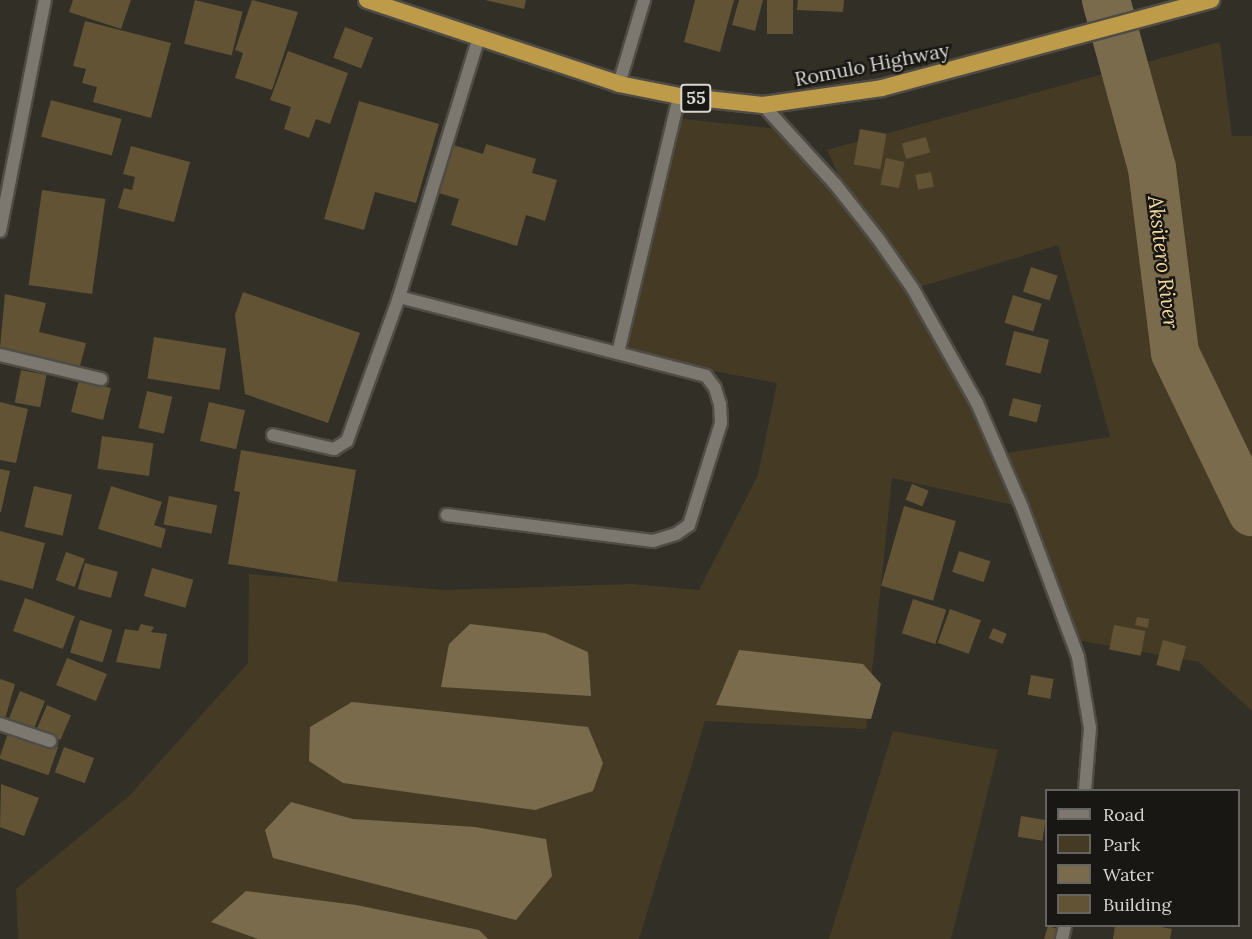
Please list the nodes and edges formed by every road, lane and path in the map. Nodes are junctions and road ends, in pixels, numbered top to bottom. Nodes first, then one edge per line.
1 (45, 0) edge
2 (367, 0) edge
3 (644, 0) edge
4 (1211, 0) edge
5 (478, 38) junction
6 (619, 84) junction
7 (679, 96) junction
8 (764, 105) junction
9 (0, 231) edge
10 (399, 297) junction
11 (618, 353) junction
12 (0, 355) edge
13 (101, 379) dead end
14 (273, 435) dead end
15 (447, 515) dead end
16 (0, 724) edge
17 (50, 741) dead end
18 (1085, 789) edge

1 - 9 street
2 - 5 highway, Romulo Highway / 55
3 - 6 street
4 - 8 highway, Romulo Highway / 55
5 - 6 highway, Romulo Highway / 55
5 - 10 street
6 - 7 highway, Romulo Highway / 55
7 - 8 highway, Romulo Highway / 55
7 - 11 street
8 - 18 street
10 - 11 street
10 - 14 street
11 - 15 street
12 - 13 street
16 - 17 street

